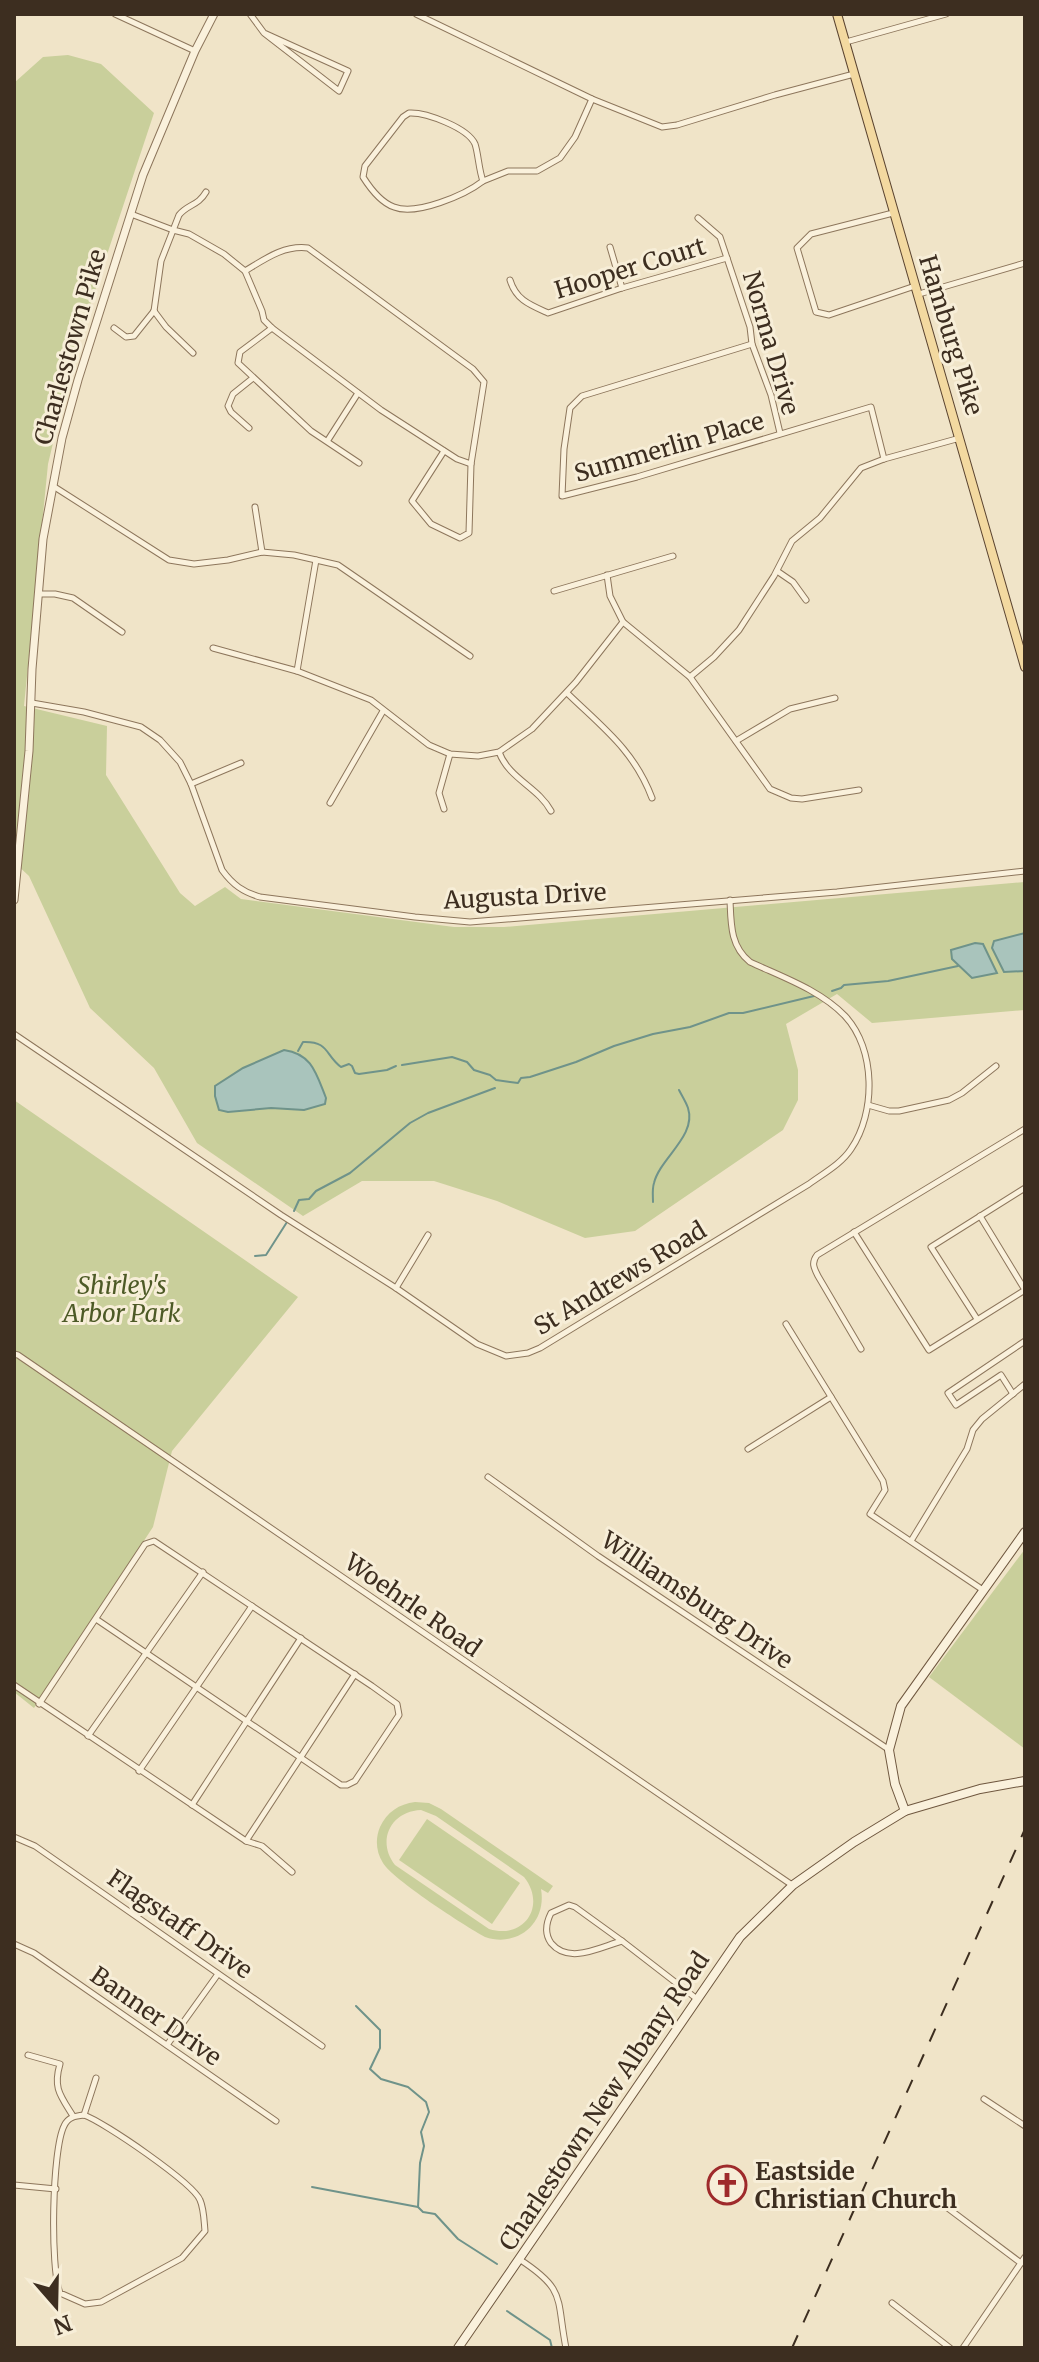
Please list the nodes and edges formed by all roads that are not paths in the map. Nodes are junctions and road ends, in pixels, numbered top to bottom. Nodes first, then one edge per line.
1 (115, 14) edge
2 (214, 14) edge
3 (250, 14) edge
4 (417, 14) edge
5 (837, 14) edge
6 (946, 14) edge
7 (264, 33) junction
8 (845, 43) junction
9 (195, 51) junction
10 (854, 74) junction
11 (592, 99) junction
12 (483, 181) junction
13 (206, 192) dead end
14 (893, 213) junction
15 (131, 214) junction
16 (698, 218) dead end
17 (173, 230) junction
18 (610, 247) dead end
19 (727, 258) junction
20 (1025, 263) edge
21 (245, 271) junction
22 (510, 280) dead end
23 (622, 288) junction
24 (917, 290) junction
25 (154, 311) junction
26 (114, 328) dead end
27 (272, 328) junction
28 (752, 344) junction
29 (193, 353) dead end
30 (253, 378) junction
31 (358, 393) junction
32 (249, 428) dead end
33 (781, 433) junction
34 (961, 437) junction
35 (328, 440) junction
36 (444, 451) junction
37 (884, 459) junction
38 (359, 463) dead end
39 (471, 464) junction
40 (53, 486) junction
41 (255, 507) dead end
42 (262, 552) junction
43 (673, 556) dead end
44 (316, 560) junction
45 (777, 571) junction
46 (607, 575) junction
47 (554, 591) dead end
48 (39, 594) junction
49 (806, 600) dead end
50 (623, 622) junction
51 (122, 632) dead end
52 (213, 648) dead end
53 (470, 656) dead end
54 (1025, 667) edge
55 (297, 671) junction
56 (690, 677) junction
57 (567, 693) junction
58 (835, 698) dead end
59 (32, 703) junction
60 (383, 711) junction
61 (736, 741) junction
62 (499, 752) junction
63 (450, 754) junction
64 (241, 763) dead end
65 (191, 784) junction
66 (859, 790) dead end
67 (652, 798) dead end
68 (330, 803) dead end
69 (444, 809) dead end
70 (551, 811) dead end
71 (1025, 871) edge
72 (14, 900) edge
73 (730, 900) junction
74 (14, 1034) edge
75 (996, 1066) dead end
76 (868, 1105) junction
77 (1025, 1129) edge
78 (1025, 1188) edge
79 (980, 1216) junction
80 (854, 1232) junction
81 (428, 1235) dead end
82 (396, 1288) junction
83 (1025, 1290) edge
84 (977, 1319) junction
85 (786, 1324) dead end
86 (1025, 1341) edge
87 (861, 1349) dead end
88 (14, 1354) edge
89 (1025, 1384) edge
90 (1013, 1394) junction
91 (831, 1397) junction
92 (748, 1449) dead end
93 (488, 1477) dead end
94 (1025, 1532) edge
95 (911, 1541) junction
96 (203, 1572) junction
97 (983, 1590) junction
98 (252, 1606) junction
99 (96, 1619) junction
100 (301, 1638) junction
101 (147, 1652) junction
102 (355, 1674) junction
103 (14, 1685) edge
104 (197, 1686) junction
105 (39, 1704) junction
106 (247, 1720) junction
107 (88, 1736) junction
108 (889, 1750) junction
109 (300, 1757) junction
110 (139, 1771) junction
111 (1025, 1781) edge
112 (192, 1805) junction
113 (905, 1811) junction
114 (14, 1837) edge
115 (246, 1841) junction
116 (292, 1872) dead end
117 (793, 1885) junction
118 (622, 1941) junction
119 (14, 1944) edge
120 (218, 1974) junction
121 (698, 2000) junction
122 (167, 2045) junction
123 (322, 2046) dead end
124 (28, 2055) dead end
125 (96, 2078) dead end
126 (984, 2099) dead end
127 (84, 2115) junction
128 (73, 2116) junction
129 (276, 2121) dead end
130 (1025, 2126) edge
131 (14, 2185) edge
132 (56, 2189) junction
133 (937, 2200) dead end
134 (519, 2259) junction
135 (1023, 2260) edge
136 (892, 2303) dead end
137 (458, 2348) edge
138 (566, 2348) edge
139 (950, 2348) edge
140 (963, 2348) edge

1 - 9 street
2 - 9 street, Charlestown Pike
3 - 7 street
4 - 11 street
5 - 8 main road, Hamburg Pike
6 - 8 street
7 - 7 street
8 - 10 main road, Hamburg Pike
9 - 15 street, Charlestown Pike
10 - 11 street
10 - 14 main road, Hamburg Pike
11 - 12 street
12 - 12 street
13 - 17 street
14 - 24 main road, Hamburg Pike
14 - 24 street
15 - 17 street
15 - 40 street, Charlestown Pike
16 - 19 street, Norma Drive
17 - 21 street
17 - 25 street
18 - 23 street
19 - 23 street, Hooper Court
19 - 28 street, Norma Drive
20 - 24 street
21 - 27 street
21 - 39 street
22 - 23 street, Hooper Court
24 - 34 main road, Hamburg Pike
25 - 26 street
25 - 29 street
27 - 30 street
27 - 31 street
28 - 33 street, Norma Drive
28 - 33 street, Summerlin Place
30 - 32 street
30 - 35 street
31 - 35 street
31 - 36 street
33 - 37 street, Norma Drive
34 - 37 street
34 - 54 main road, Hamburg Pike
35 - 38 street
36 - 39 street
36 - 39 street
37 - 45 street
40 - 42 street
40 - 48 street, Charlestown Pike
41 - 42 street
42 - 44 street
43 - 46 street
44 - 53 street
44 - 55 street
45 - 49 street
45 - 56 street
46 - 47 street
46 - 50 street
48 - 51 street
48 - 59 street, Charlestown Pike
50 - 56 street
50 - 57 street
52 - 55 street
55 - 60 street
56 - 61 street
57 - 62 street
57 - 67 street
58 - 61 street
59 - 65 street, Augusta Drive
59 - 72 street, Charlestown Pike
60 - 63 street
60 - 68 street
61 - 66 street
62 - 63 street
62 - 70 street
63 - 69 street
64 - 65 street
65 - 73 street, Augusta Drive
71 - 73 street, Augusta Drive
73 - 76 street, St Andrews Road
74 - 82 street, St Andrews Road
75 - 76 street
76 - 82 street, St Andrews Road
77 - 80 street
78 - 79 street
79 - 83 street
79 - 84 street
80 - 84 street
80 - 87 street
81 - 82 street
83 - 84 street
85 - 91 street
86 - 90 street
88 - 117 street, Woehrle Road
89 - 90 street
90 - 95 street
91 - 92 street
91 - 95 street
93 - 108 street, Williamsburg Drive
94 - 97 main road
95 - 97 street
96 - 98 street
96 - 99 street
96 - 101 street
97 - 108 main road
98 - 100 street
98 - 104 street
99 - 101 street
99 - 105 street
100 - 102 street
100 - 106 street
101 - 104 street
101 - 107 street
102 - 109 street
102 - 109 street
103 - 105 street
104 - 106 street
104 - 110 street
105 - 107 street
106 - 109 street
106 - 112 street
107 - 110 street
108 - 113 main road
109 - 115 street
110 - 112 street
111 - 113 main road, Charlestown New Albany Road
112 - 115 street
113 - 117 main road, Charlestown New Albany Road
114 - 120 street, Flagstaff Drive
115 - 116 street
117 - 121 main road, Charlestown New Albany Road
118 - 118 street
118 - 121 street
119 - 122 street, Banner Drive
120 - 122 street
120 - 123 street, Flagstaff Drive
121 - 134 main road, Charlestown New Albany Road
122 - 129 street, Banner Drive
124 - 128 street
125 - 127 street
126 - 130 street
127 - 128 street
127 - 132 street
128 - 132 street
131 - 132 street
133 - 135 street
134 - 137 main road, Charlestown New Albany Road
134 - 138 street
135 - 140 street
136 - 139 street

